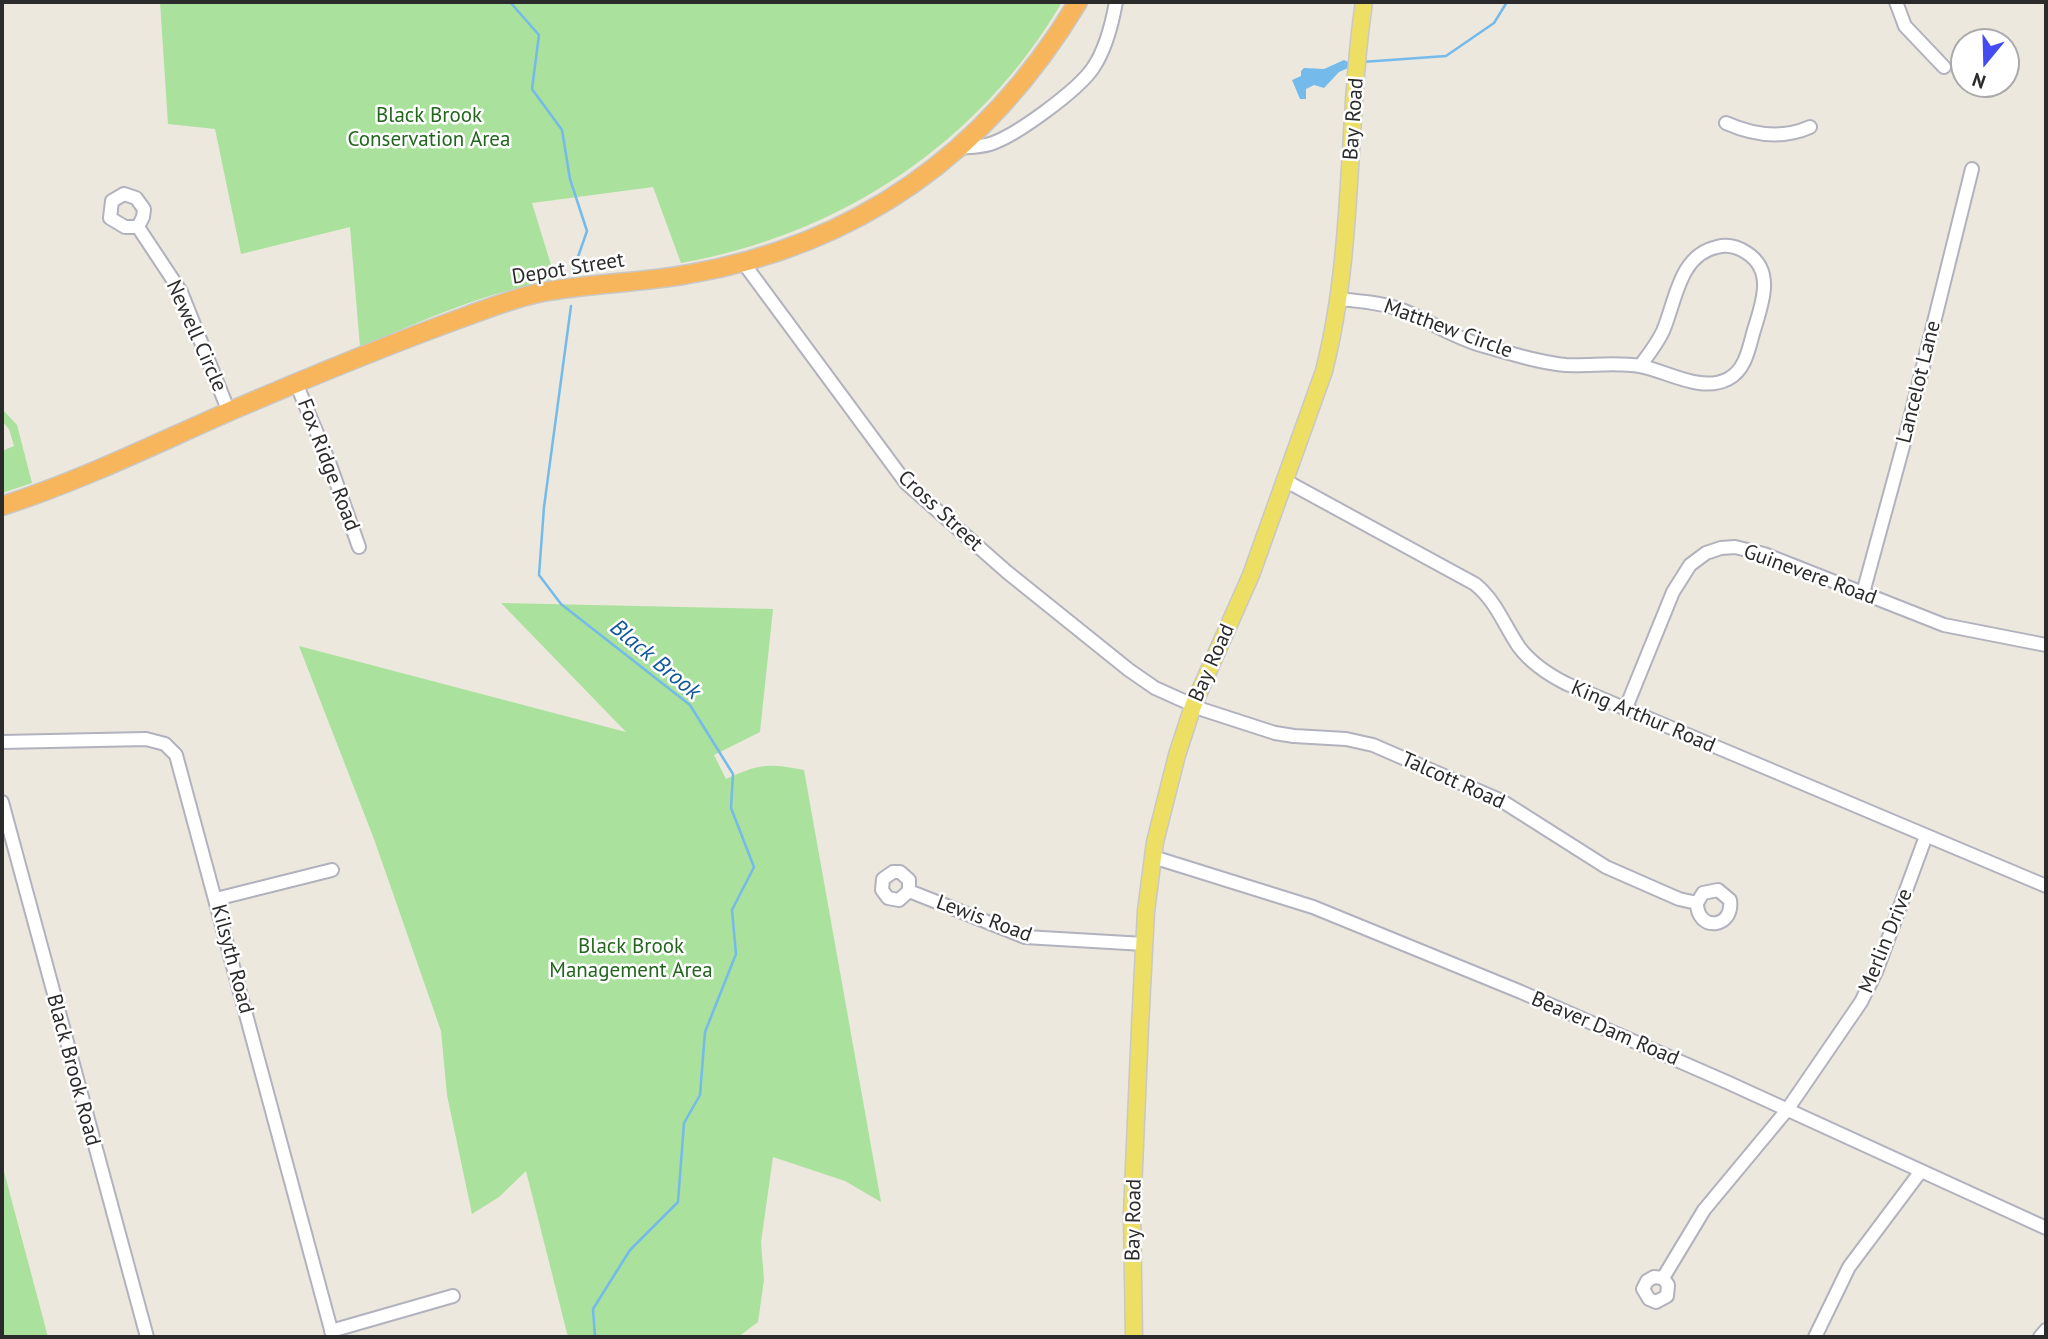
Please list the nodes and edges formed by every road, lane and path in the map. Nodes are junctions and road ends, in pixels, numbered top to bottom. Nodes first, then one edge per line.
1 (1078, 2) edge
2 (1116, 2) edge
3 (1364, 2) edge
4 (1896, 2) edge
5 (1944, 67) dead end
6 (1726, 123) dead end
7 (1810, 127) dead end
8 (958, 148) junction
9 (1972, 169) dead end
10 (138, 227) dead end
11 (742, 261) junction
12 (1339, 299) junction
13 (1640, 366) junction
14 (296, 383) junction
15 (229, 412) junction
16 (1286, 481) junction
17 (2, 506) edge
18 (359, 547) dead end
19 (1863, 593) junction
20 (2046, 645) edge
21 (1193, 706) junction
22 (1625, 710) junction
23 (2, 742) edge
24 (2, 802) edge
25 (1926, 836) junction
26 (1153, 857) junction
27 (332, 870) dead end
28 (2046, 886) edge
29 (909, 891) dead end
30 (216, 899) junction
31 (1697, 903) dead end
32 (1144, 944) junction
33 (1787, 1110) junction
34 (1921, 1171) junction
35 (2046, 1228) edge
36 (1662, 1278) dead end
37 (453, 1296) dead end
38 (2046, 1330) edge
39 (332, 1334) edge
40 (147, 1337) edge
41 (1134, 1337) edge
42 (1815, 1337) edge
43 (2040, 1337) edge

1 - 8 highway, Depot Street
2 - 8 street
3 - 12 main road, Bay Road
4 - 5 street
6 - 7 street
8 - 11 highway, Depot Street
9 - 19 street, Lancelot Lane
10 - 15 street, Newell Circle
11 - 14 highway, Depot Street
11 - 21 street, Cross Street
12 - 13 street, Matthew Circle
12 - 16 main road, Bay Road
13 - 13 street, Matthew Circle
14 - 15 highway, Depot Street
14 - 18 street, Fox Ridge Road
15 - 17 highway, Depot Street
16 - 21 main road, Bay Road
16 - 22 street, King Arthur Road
19 - 20 street, Guinevere Road
19 - 22 street, Guinevere Road
21 - 26 main road, Bay Road
21 - 31 street, Talcott Road
22 - 25 street, King Arthur Road
23 - 30 street, Kilsyth Road
24 - 40 street, Black Brook Road
25 - 28 street, King Arthur Road
25 - 33 street, Merlin Drive
26 - 32 main road, Bay Road
26 - 33 street, Beaver Dam Road
27 - 30 street
29 - 32 street, Lewis Road
30 - 39 street, Kilsyth Road
32 - 41 main road, Bay Road
33 - 34 street, Beaver Dam Road
33 - 36 street, Merlin Drive
34 - 35 street, Beaver Dam Road
34 - 42 street
37 - 39 street
38 - 43 street

